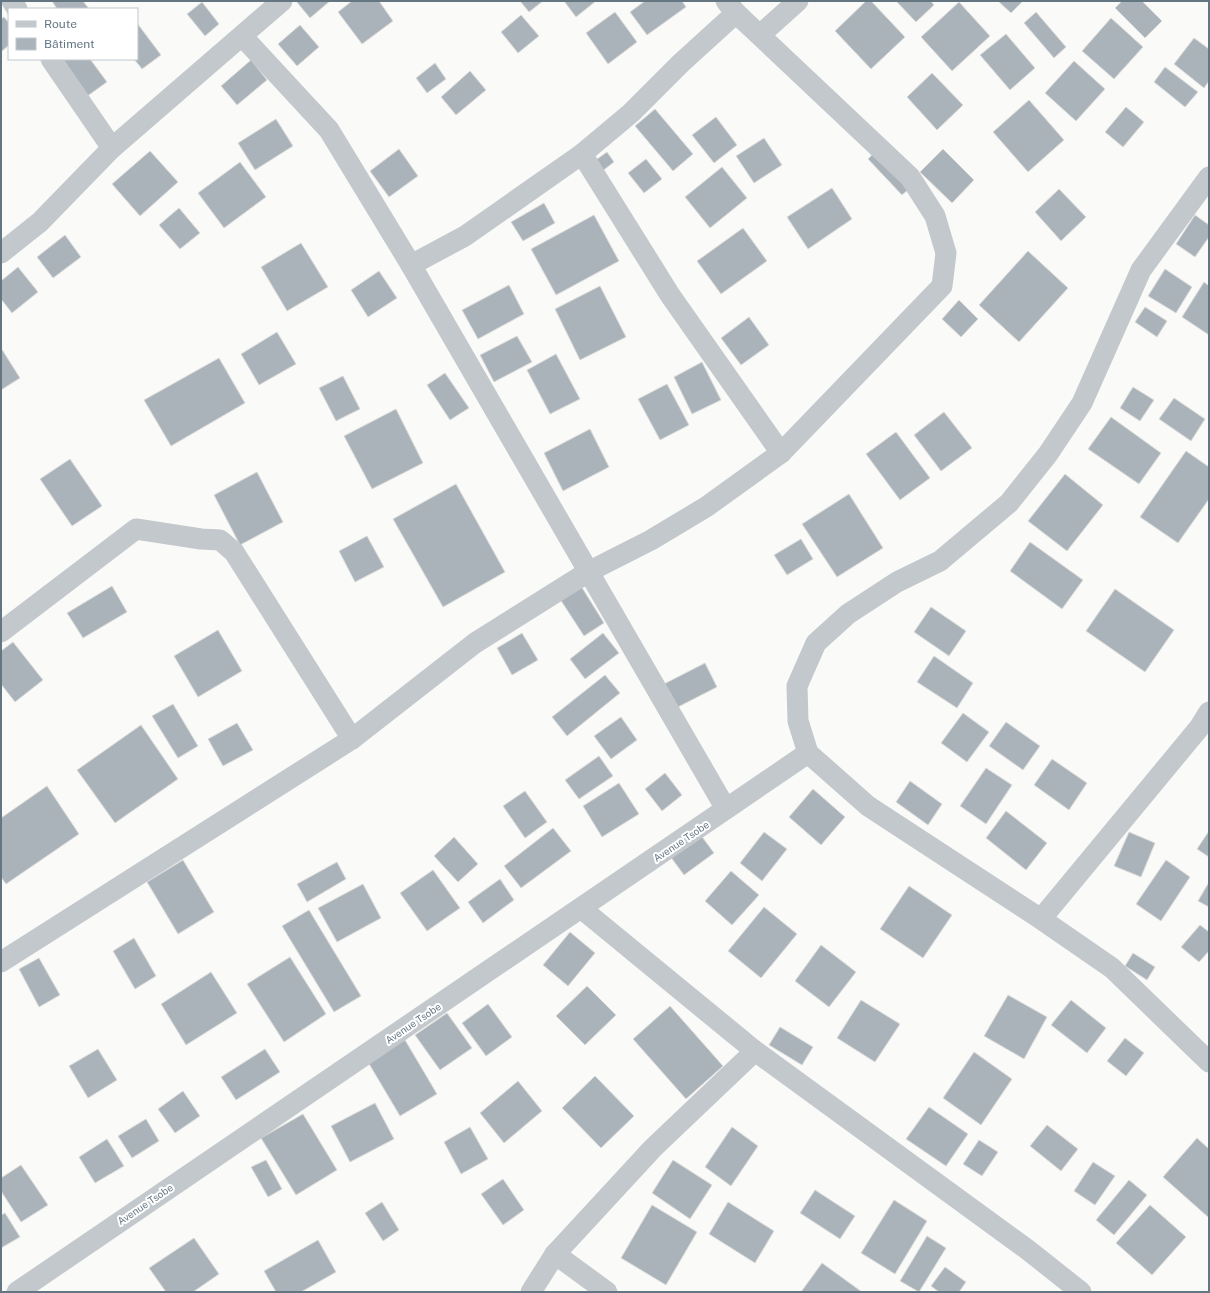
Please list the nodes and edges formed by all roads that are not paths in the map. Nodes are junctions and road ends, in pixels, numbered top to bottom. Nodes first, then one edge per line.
1 (282, 1) edge
2 (798, 1) edge
3 (731, 7) edge
4 (242, 36) junction
5 (760, 36) junction
6 (52, 60) edge
7 (112, 148) junction
8 (582, 154) junction
9 (1209, 178) edge
10 (1, 253) edge
11 (411, 265) junction
12 (781, 453) junction
13 (588, 572) junction
14 (1, 632) edge
15 (1209, 712) edge
16 (352, 739) junction
17 (808, 753) junction
18 (726, 809) junction
19 (582, 909) junction
20 (1041, 919) junction
21 (1, 962) edge
22 (755, 1051) junction
23 (1209, 1062) edge
24 (555, 1254) junction
25 (17, 1292) edge
26 (531, 1292) edge
27 (607, 1292) edge
28 (1082, 1292) edge

1 - 4 street
2 - 5 street
3 - 5 street
3 - 8 street
4 - 7 street
4 - 11 street
5 - 12 street
6 - 7 street
7 - 10 street
8 - 11 street
8 - 12 street
9 - 17 street
11 - 13 street
12 - 13 street
13 - 16 street
13 - 18 street
14 - 16 street
15 - 20 street
16 - 21 street
17 - 18 street, Avenue Tsobe
17 - 20 street
18 - 19 street, Avenue Tsobe
19 - 22 street
19 - 25 street, Avenue Tsobe
20 - 23 street
22 - 24 street
22 - 28 street
24 - 26 street
24 - 27 street

